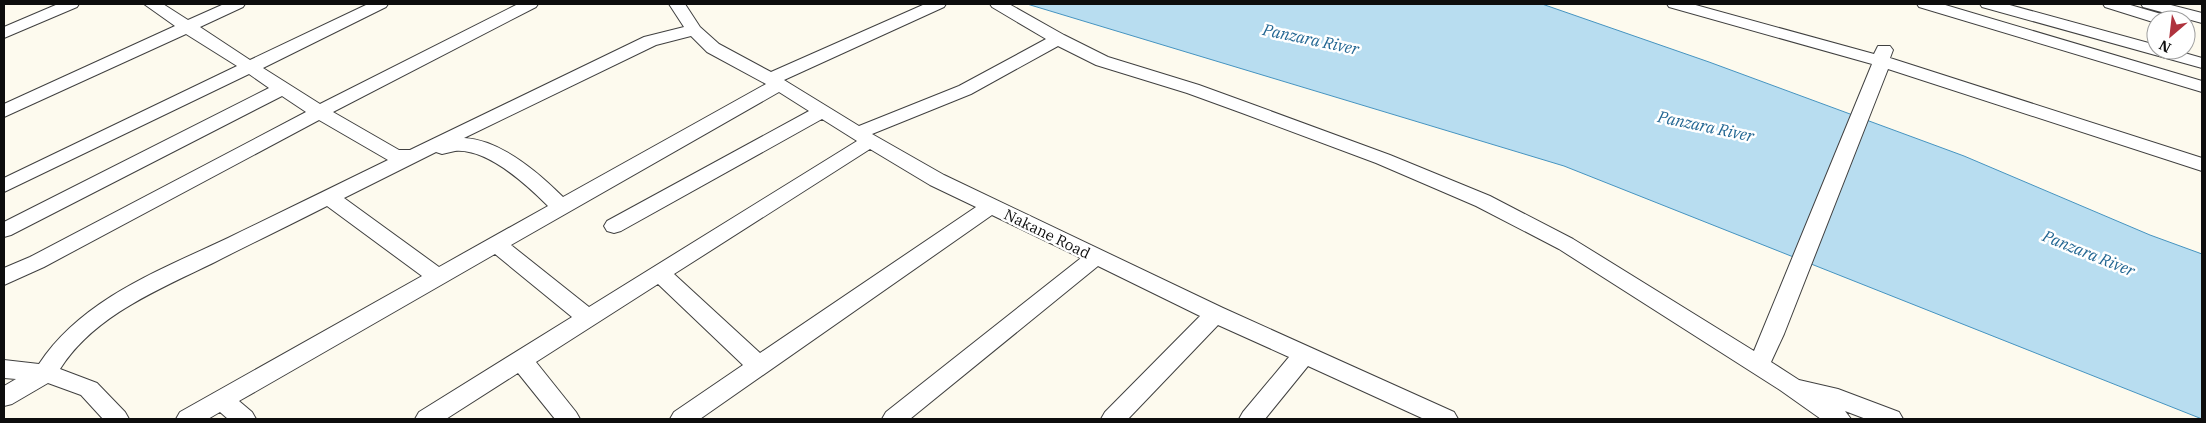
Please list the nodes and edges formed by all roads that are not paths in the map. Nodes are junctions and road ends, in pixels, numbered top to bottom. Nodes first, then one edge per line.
1 (71, 4) edge
2 (152, 4) edge
3 (237, 4) edge
4 (380, 4) edge
5 (530, 4) edge
6 (677, 4) edge
7 (938, 4) edge
8 (998, 4) edge
9 (1675, 4) edge
10 (1716, 4) edge
11 (1925, 4) edge
12 (1988, 4) edge
13 (2111, 4) edge
14 (2149, 4) edge
15 (2146, 15) edge
16 (2202, 18) edge
17 (187, 26) junction
18 (694, 30) junction
19 (4, 34) edge
20 (1058, 39) junction
21 (1882, 60) junction
22 (2202, 64) edge
23 (250, 67) junction
24 (775, 82) junction
25 (2202, 87) edge
26 (283, 88) junction
27 (4, 110) edge
28 (822, 111) junction
29 (319, 112) junction
30 (864, 137) junction
31 (2202, 151) edge
32 (411, 157) junction
33 (2202, 165) edge
34 (4, 186) edge
35 (330, 198) junction
36 (991, 206) junction
37 (561, 207) junction
38 (614, 226) dead end
39 (4, 230) edge
40 (496, 244) junction
41 (1096, 257) junction
42 (659, 273) junction
43 (4, 277) edge
44 (438, 277) junction
45 (1215, 314) junction
46 (588, 318) junction
47 (1304, 355) junction
48 (521, 360) junction
49 (1758, 365) junction
50 (760, 367) junction
51 (4, 369) edge
52 (45, 374) junction
53 (1788, 384) junction
54 (4, 397) edge
55 (221, 400) junction
56 (117, 419) edge
57 (188, 419) edge
58 (244, 419) edge
59 (427, 419) edge
60 (568, 419) edge
61 (682, 419) edge
62 (894, 419) edge
63 (1113, 419) edge
64 (1251, 419) edge
65 (1445, 419) edge
66 (1839, 419) edge
67 (1891, 419) edge

1 - 19 street
2 - 17 street
3 - 17 street
4 - 23 street
5 - 29 street
6 - 18 street, Nakane Road
7 - 24 street
8 - 20 street
9 - 21 street
10 - 21 street
11 - 25 street
12 - 22 street
13 - 15 street
14 - 16 street
17 - 23 street
17 - 27 street
18 - 24 street, Nakane Road
18 - 32 street
20 - 30 street
20 - 49 street
21 - 31 street
21 - 33 street
21 - 49 street
23 - 26 street
23 - 34 street
24 - 28 street, Nakane Road
24 - 37 street
26 - 29 street
26 - 39 street
28 - 30 street, Nakane Road
28 - 38 street
29 - 32 street
29 - 43 street
30 - 36 street, Nakane Road
30 - 42 street
32 - 35 street
32 - 37 street
35 - 44 street
35 - 52 street
36 - 41 street, Nakane Road
36 - 50 street
37 - 40 street
40 - 44 street
40 - 46 street
41 - 45 street, Nakane Road
41 - 62 street
42 - 46 street
42 - 50 street
44 - 55 street
45 - 47 street, Nakane Road
45 - 63 street
46 - 48 street
47 - 64 street
47 - 65 street, Nakane Road
48 - 59 street
48 - 60 street
49 - 53 street
50 - 61 street
51 - 52 street
52 - 54 street
52 - 56 street
53 - 66 street
53 - 67 street
55 - 57 street
55 - 58 street

